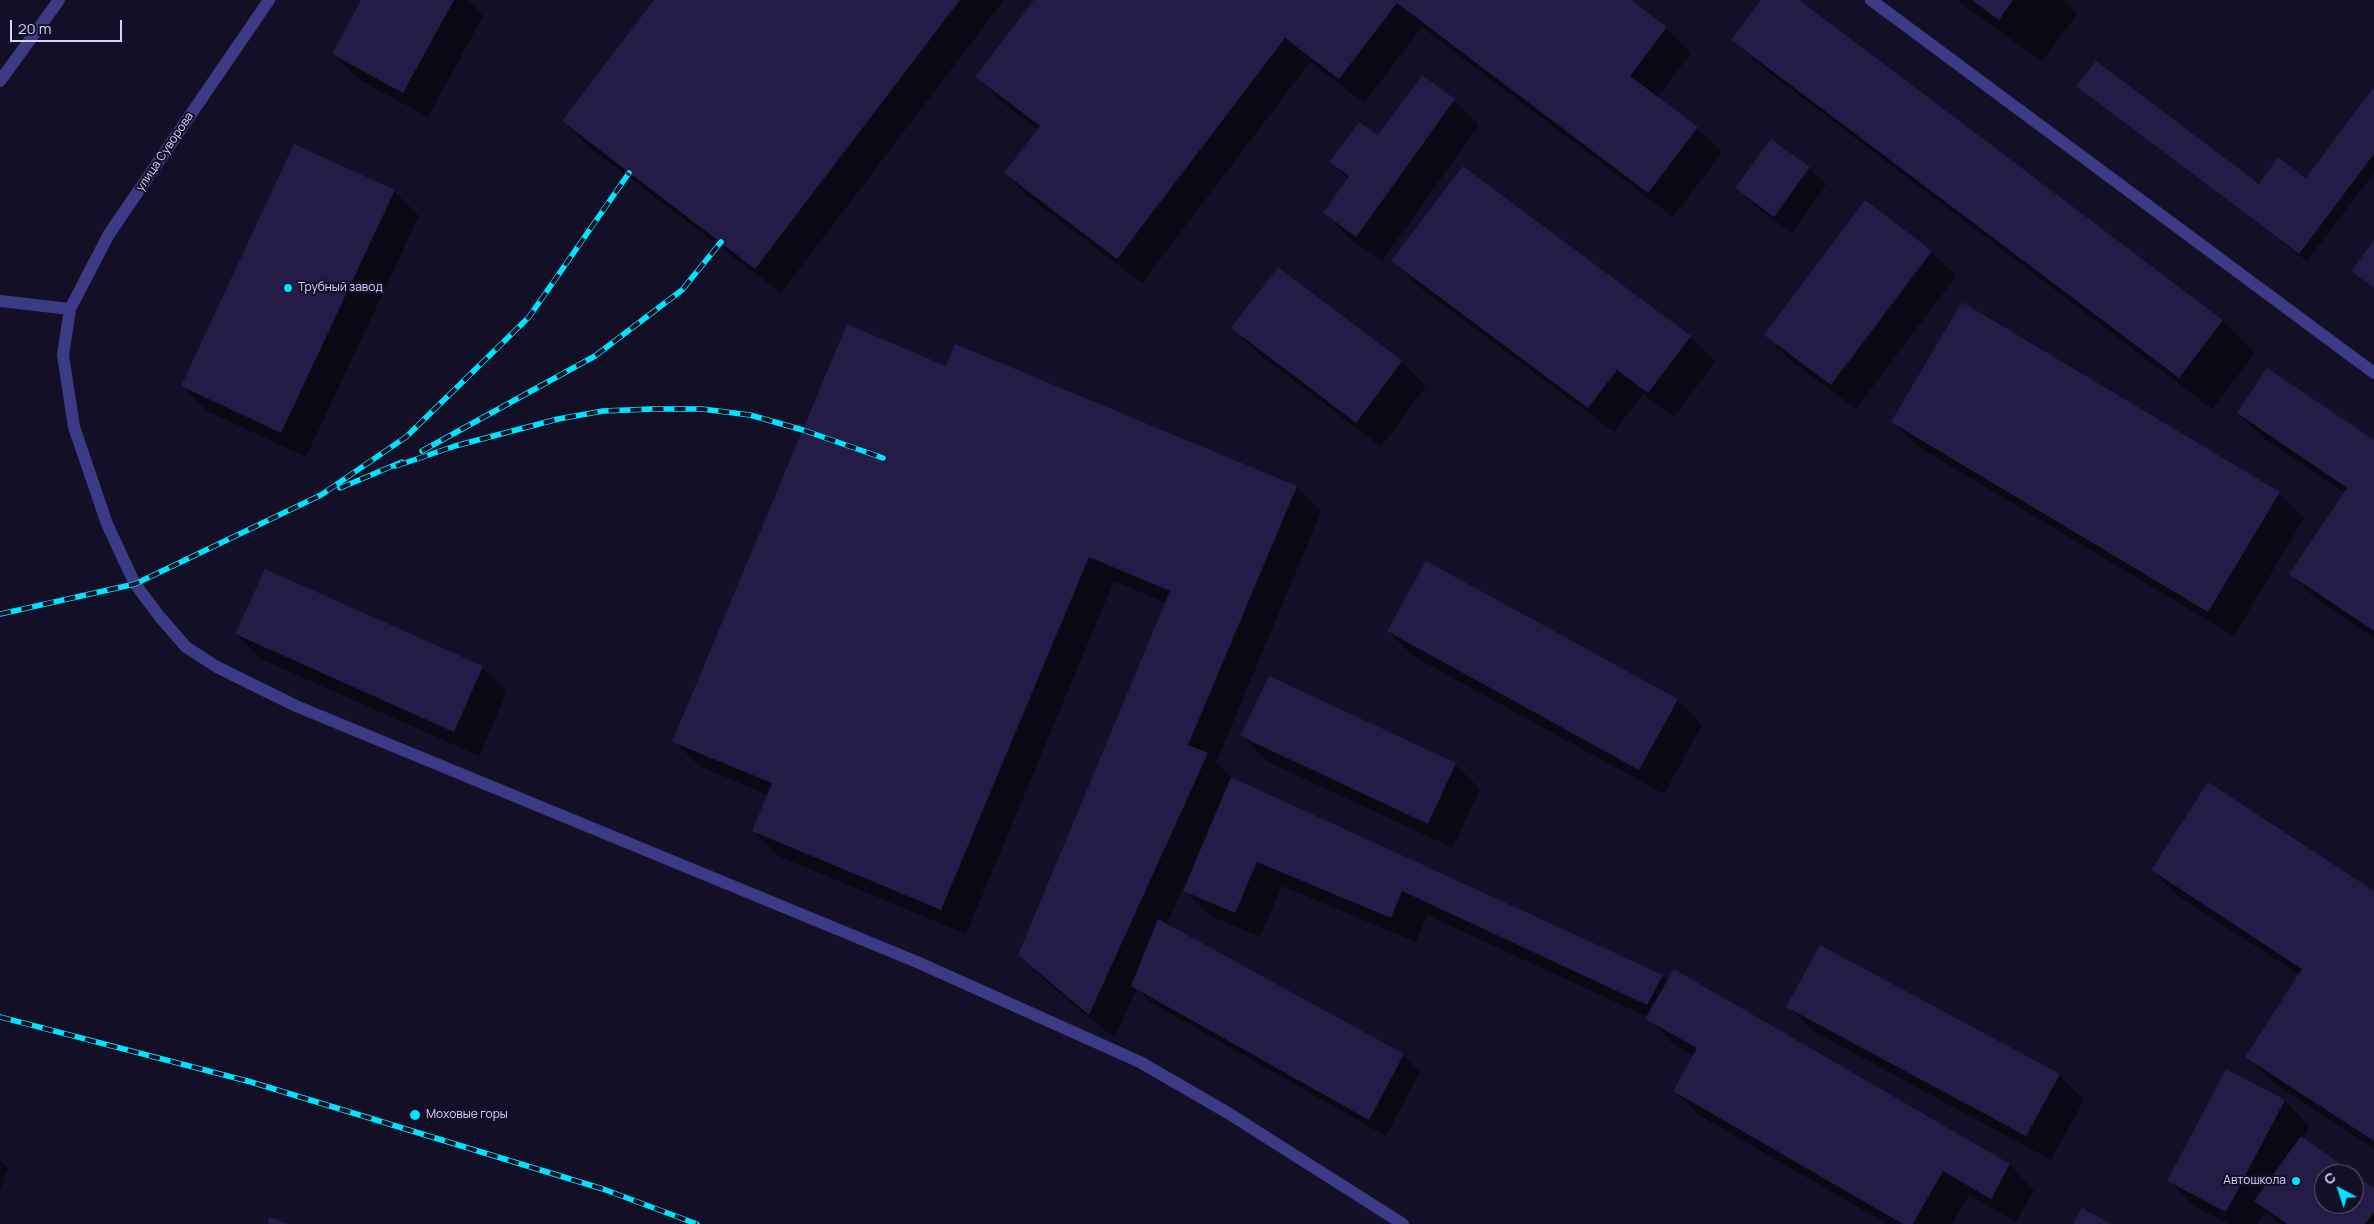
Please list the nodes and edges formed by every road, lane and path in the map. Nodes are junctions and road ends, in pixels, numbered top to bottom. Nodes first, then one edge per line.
1 (59, 0) edge
2 (269, 0) edge
3 (1871, 0) edge
4 (0, 80) edge
5 (0, 301) edge
6 (70, 309) junction
7 (2374, 372) edge
8 (1404, 1224) edge

1 - 4 street
2 - 6 street, улица Суворова
3 - 7 street
5 - 6 street
6 - 8 street, улица Суворова

